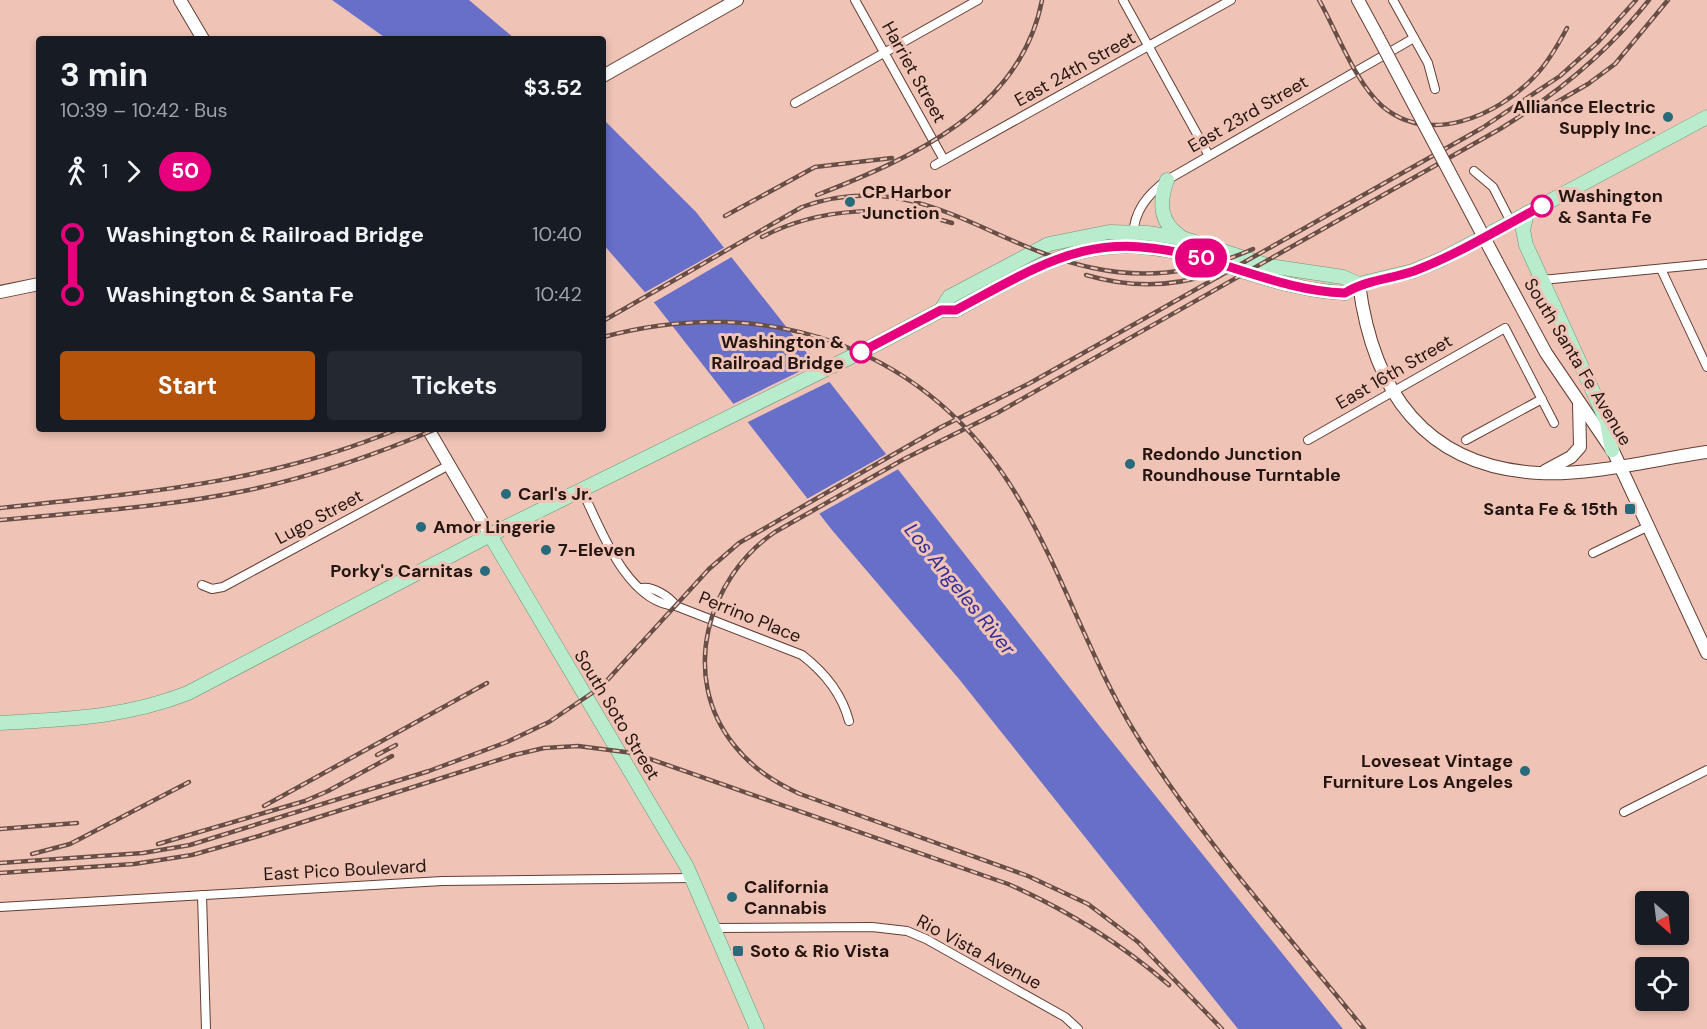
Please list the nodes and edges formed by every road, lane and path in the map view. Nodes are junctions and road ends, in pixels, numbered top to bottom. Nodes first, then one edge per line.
1 (180, 0) edge
2 (737, 0) edge
3 (855, 0) edge
4 (978, 0) edge
5 (1124, 0) edge
6 (1231, 0) edge
7 (1358, 0) edge
8 (1393, 0) edge
9 (200, 36) edge
10 (1414, 38) junction
11 (1149, 47) junction
12 (884, 52) junction
13 (606, 74) edge
14 (1435, 88) dead end
15 (795, 103) dead end
16 (1707, 117) edge
17 (1209, 154) junction
18 (944, 160) junction
19 (935, 165) dead end
20 (1474, 171) dead end
21 (1167, 180) junction
22 (1527, 213) junction
23 (1511, 222) junction
24 (1182, 238) junction
25 (1133, 239) junction
26 (1707, 264) edge
27 (1661, 269) junction
28 (1542, 280) junction
29 (1359, 284) junction
30 (36, 285) edge
31 (0, 292) edge
32 (1707, 367) edge
33 (1391, 392) junction
34 (1542, 399) junction
35 (1578, 401) junction
36 (1554, 423) dead end
37 (430, 432) edge
38 (1308, 440) dead end
39 (1466, 440) dead end
40 (1612, 450) junction
41 (1707, 452) edge
42 (449, 465) junction
43 (1618, 465) junction
44 (1540, 473) junction
45 (582, 490) junction
46 (1649, 526) junction
47 (490, 535) junction
48 (1593, 553) dead end
49 (202, 585) dead end
50 (1707, 653) edge
51 (849, 721) dead end
52 (0, 723) edge
53 (1707, 770) edge
54 (1624, 812) dead end
55 (692, 878) junction
56 (202, 895) junction
57 (0, 907) edge
58 (713, 928) junction
59 (206, 1029) edge
60 (756, 1029) edge
61 (1078, 1029) edge

1 - 9 main road
2 - 13 main road
3 - 12 street, Harriet Street
4 - 12 street
5 - 11 street
6 - 11 street, East 24th Street
7 - 35 main road, South Santa Fe Avenue, bridge
8 - 10 street
10 - 14 street
10 - 17 street, East 23rd Street
11 - 17 street
11 - 18 street, East 24th Street
12 - 15 street
12 - 18 street, Harriet Street
16 - 22 main road
17 - 21 street, East 23rd Street
18 - 19 street, East 24th Street
20 - 23 street
21 - 24 main road
21 - 25 street, East 23rd Street
22 - 23 main road
22 - 28 main road
23 - 29 main road
24 - 25 main road
24 - 29 main road
25 - 29 main road
25 - 45 main road
26 - 27 street
27 - 28 street
27 - 32 street
28 - 40 main road
29 - 33 main road
30 - 31 main road
33 - 34 street, East 16th Street
33 - 38 street, East 16th Street
33 - 44 main road
34 - 36 street
34 - 39 street
35 - 40 main road, South Santa Fe Avenue
35 - 44 main road
37 - 42 main road, South Soto Street
40 - 43 main road, South Santa Fe Avenue
41 - 43 main road
42 - 47 main road, South Soto Street
42 - 49 street, Lugo Street
43 - 44 main road
43 - 46 main road, South Santa Fe Avenue
45 - 47 main road
45 - 51 street, Perrino Place
46 - 48 street
46 - 50 main road, South Santa Fe Avenue
47 - 52 main road
47 - 55 main road, South Soto Street
53 - 54 street
55 - 56 street, East Pico Boulevard
55 - 58 main road, South Soto Street
56 - 57 street, East Pico Boulevard
56 - 59 street
58 - 60 main road, South Soto Street
58 - 61 street, Rio Vista Avenue

